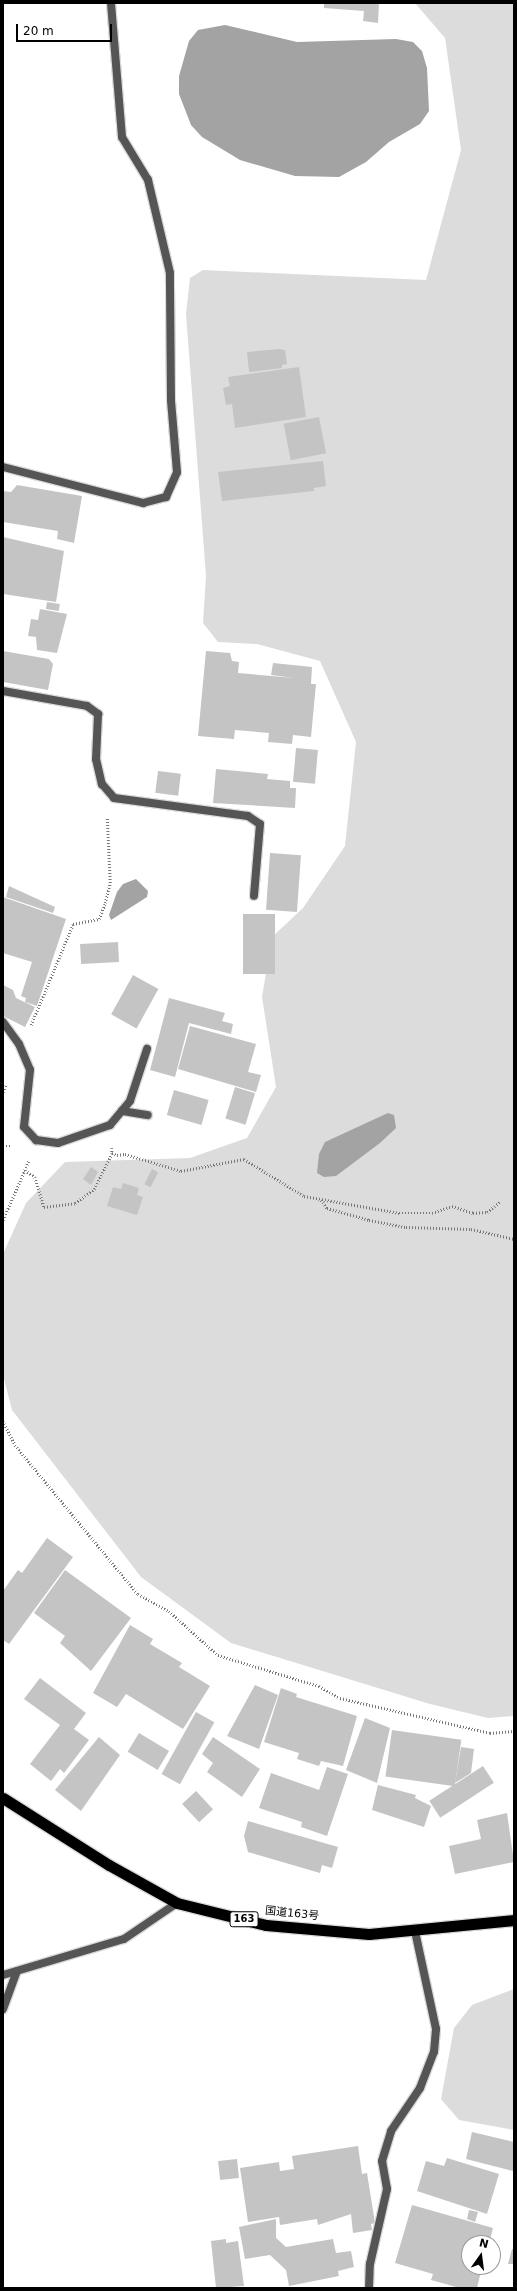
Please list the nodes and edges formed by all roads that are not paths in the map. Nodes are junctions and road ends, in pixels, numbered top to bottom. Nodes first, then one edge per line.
1 (111, 3) edge
2 (3, 468) edge
3 (3, 691) edge
4 (254, 896) dead end
5 (3, 1022) edge
6 (147, 1049) dead end
7 (122, 1111) junction
8 (148, 1115) dead end
9 (3, 1798) edge
10 (177, 1903) junction
11 (514, 1920) edge
12 (415, 1931) junction
13 (17, 1971) junction
14 (3, 1975) edge
15 (3, 2009) edge
16 (369, 2288) edge

1 - 2 street
3 - 4 street
5 - 7 street
6 - 7 street
7 - 8 street
9 - 10 highway, 国道163号 / 163
10 - 12 highway, 国道163号 / 163
10 - 13 street
11 - 12 highway, 国道163号 / 163
12 - 16 street
13 - 14 street
13 - 15 street

